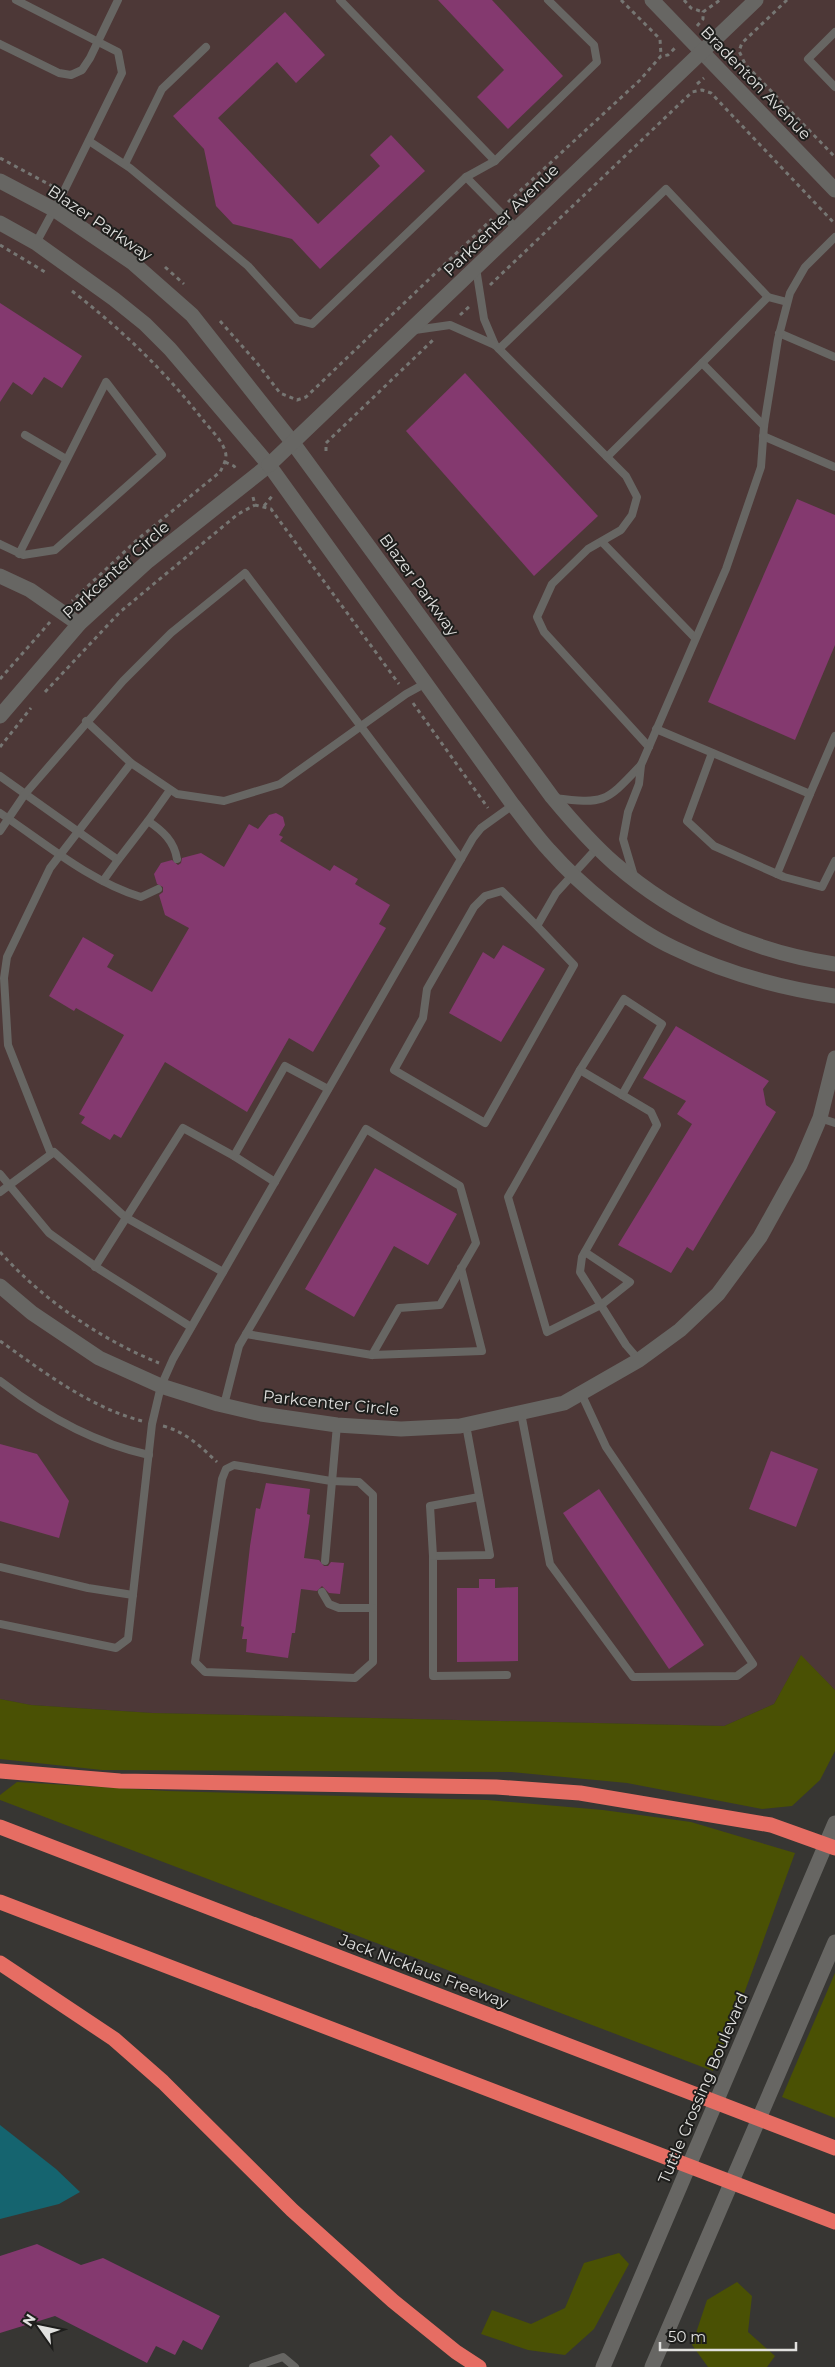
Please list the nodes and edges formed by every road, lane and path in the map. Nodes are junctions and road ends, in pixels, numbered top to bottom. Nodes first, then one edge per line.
1 (16, 0) edge
2 (118, 0) edge
3 (340, 0) edge
4 (548, 0) edge
5 (621, 0) edge
6 (652, 0) edge
7 (684, 0) edge
8 (756, 0) edge
9 (787, 0) edge
10 (703, 12) dead end
11 (835, 32) edge
12 (97, 41) junction
13 (0, 44) edge
14 (206, 47) dead end
15 (703, 52) junction
16 (661, 56) dead end
17 (835, 87) edge
18 (89, 141) junction
19 (835, 157) edge
20 (495, 161) junction
21 (124, 164) junction
22 (466, 177) junction
23 (0, 181) edge
24 (835, 190) edge
25 (55, 210) junction
26 (0, 223) edge
27 (835, 224) edge
28 (517, 229) junction
29 (835, 237) edge
30 (36, 243) junction
31 (0, 245) edge
32 (476, 268) junction
33 (53, 277) dead end
34 (67, 287) dead end
35 (481, 296) junction
36 (768, 297) junction
37 (787, 302) junction
38 (450, 325) junction
39 (412, 330) junction
40 (779, 333) junction
41 (497, 347) junction
42 (835, 357) edge
43 (702, 363) junction
44 (764, 426) junction
45 (25, 435) dead end
46 (763, 436) junction
47 (293, 443) junction
48 (326, 451) dead end
49 (607, 457) junction
50 (66, 460) junction
51 (269, 465) junction
52 (835, 467) edge
53 (255, 505) dead end
54 (264, 506) dead end
55 (602, 542) junction
56 (0, 544) edge
57 (19, 554) junction
58 (0, 576) edge
59 (60, 611) junction
60 (79, 624) junction
61 (695, 638) junction
62 (0, 679) edge
63 (426, 683) junction
64 (406, 694) junction
65 (38, 699) dead end
66 (33, 706) dead end
67 (0, 716) edge
68 (86, 722) junction
69 (361, 726) junction
70 (656, 729) junction
71 (835, 736) edge
72 (0, 747) edge
73 (649, 747) junction
74 (712, 753) junction
75 (131, 763) junction
76 (641, 765) junction
77 (0, 776) edge
78 (170, 790) junction
79 (25, 794) junction
80 (810, 794) junction
81 (552, 798) junction
82 (513, 805) junction
83 (0, 814) edge
84 (8, 819) junction
85 (495, 819) junction
86 (148, 821) junction
87 (0, 830) edge
88 (78, 832) junction
89 (597, 848) junction
90 (61, 855) junction
91 (177, 859) dead end
92 (461, 859) junction
93 (118, 860) junction
94 (835, 861) edge
95 (572, 873) junction
96 (777, 874) junction
97 (635, 880) junction
98 (103, 881) junction
99 (158, 889) dead end
100 (537, 926) junction
101 (4, 956) edge
102 (835, 964) edge
103 (835, 996) edge
104 (4, 1041) edge
105 (835, 1058) edge
106 (580, 1070) junction
107 (328, 1089) junction
108 (622, 1095) junction
109 (820, 1118) junction
110 (835, 1123) edge
111 (51, 1154) junction
112 (234, 1156) junction
113 (0, 1174) edge
114 (275, 1182) junction
115 (8, 1186) junction
116 (0, 1192) edge
117 (125, 1217) junction
118 (0, 1252) edge
119 (585, 1252) junction
120 (95, 1266) junction
121 (462, 1268) junction
122 (223, 1272) junction
123 (0, 1286) edge
124 (601, 1305) junction
125 (191, 1327) junction
126 (246, 1334) junction
127 (0, 1340) edge
128 (372, 1355) junction
129 (638, 1360) junction
130 (169, 1367) junction
131 (0, 1381) edge
132 (161, 1386) junction
133 (581, 1393) junction
134 (224, 1405) junction
135 (521, 1413) junction
136 (152, 1424) junction
137 (337, 1425) junction
138 (466, 1425) junction
139 (148, 1455) junction
140 (226, 1469) junction
141 (331, 1481) junction
142 (479, 1498) junction
143 (433, 1556) junction
144 (325, 1561) dead end
145 (0, 1567) edge
146 (322, 1592) dead end
147 (133, 1595) junction
148 (373, 1608) junction
149 (0, 1624) edge
150 (507, 1675) dead end
151 (0, 1771) edge
152 (835, 1823) edge
153 (0, 1827) edge
154 (830, 1846) edge
155 (0, 1902) edge
156 (835, 1942) edge
157 (0, 1963) edge
158 (835, 2148) edge
159 (835, 2222) edge
160 (253, 2367) edge
161 (295, 2367) edge
162 (479, 2367) edge
163 (603, 2367) edge
164 (652, 2367) edge

1 - 12 lane
2 - 12 lane
3 - 20 lane
4 - 20 lane
5 - 16 path
6 - 15 street, Bradenton Avenue
7 - 10 path
8 - 15 street, Parkcenter Avenue
9 - 19 path
11 - 17 lane
12 - 13 lane
12 - 18 lane
14 - 21 lane
15 - 24 street, Bradenton Avenue
15 - 28 street, Parkcenter Avenue
18 - 21 lane
18 - 25 lane
20 - 22 lane
21 - 22 lane
22 - 28 lane
23 - 25 street, Blazer Parkway
25 - 30 lane
25 - 47 street, Blazer Parkway
26 - 30 street
27 - 35 path
28 - 32 street, Parkcenter Avenue
29 - 37 lane
30 - 51 street
31 - 33 path
32 - 35 lane
32 - 39 street, Parkcenter Avenue
34 - 59 path
35 - 38 path
35 - 41 lane
36 - 37 lane
36 - 41 lane
36 - 43 lane
37 - 40 lane
38 - 39 lane
38 - 41 lane
38 - 48 path
39 - 47 street, Parkcenter Avenue
40 - 42 lane
40 - 44 lane
41 - 49 lane
43 - 44 lane
43 - 49 lane
44 - 46 lane
45 - 50 lane
46 - 52 lane
46 - 61 lane
47 - 51 street, Parkcenter Avenue
47 - 81 street, Blazer Parkway
49 - 55 lane
50 - 57 lane
50 - 57 lane
51 - 60 street, Parkcenter Circle
51 - 63 street
53 - 65 path
54 - 64 path
55 - 61 lane
55 - 73 lane
56 - 57 lane
58 - 59 street
59 - 60 street
59 - 62 path
60 - 67 street, Parkcenter Circle
61 - 70 lane
63 - 64 lane
63 - 82 street
64 - 69 lane
64 - 85 path
66 - 72 path
68 - 69 lane
68 - 75 lane
68 - 79 lane
69 - 78 lane
69 - 92 lane
70 - 73 lane
70 - 74 lane
71 - 80 lane
73 - 76 lane
74 - 80 lane
74 - 96 lane
75 - 78 lane
75 - 88 lane
76 - 81 lane
76 - 97 lane
77 - 79 lane
78 - 86 lane
79 - 84 lane
79 - 88 lane
80 - 96 lane
81 - 89 street, Blazer Parkway
82 - 85 lane
82 - 95 street
83 - 84 lane
84 - 87 lane
84 - 90 lane
85 - 92 lane
86 - 91 lane
86 - 93 lane
88 - 90 lane
88 - 93 lane
89 - 95 lane
89 - 97 street, Blazer Parkway
90 - 98 lane
90 - 101 lane
92 - 107 lane
93 - 98 lane
94 - 96 lane
95 - 100 lane
95 - 103 street
97 - 102 street, Blazer Parkway
98 - 99 lane
100 - 100 lane
101 - 104 lane
104 - 111 lane
105 - 109 street, Parkcenter Circle
106 - 108 lane
106 - 108 lane
106 - 124 lane
107 - 112 lane
107 - 114 lane
108 - 119 lane
109 - 110 lane
109 - 129 street, Parkcenter Circle
111 - 115 lane
111 - 117 lane
112 - 114 lane
112 - 117 lane
113 - 115 lane
114 - 122 lane
115 - 116 lane
115 - 120 lane
117 - 120 lane
117 - 122 lane
118 - 130 path
119 - 124 lane
119 - 124 lane
120 - 125 lane
121 - 126 lane
121 - 128 lane
121 - 128 lane
122 - 125 lane
123 - 132 street, Parkcenter Circle
124 - 129 lane
125 - 130 lane
126 - 128 lane
126 - 134 lane
127 - 136 path
129 - 133 street, Parkcenter Circle
130 - 132 lane
131 - 139 lane
132 - 134 street, Parkcenter Circle
132 - 136 lane
133 - 135 street, Parkcenter Circle
133 - 135 lane
134 - 137 street, Parkcenter Circle
135 - 138 street, Parkcenter Circle
136 - 139 lane
136 - 140 path
137 - 138 street, Parkcenter Circle
137 - 141 lane
138 - 142 lane
139 - 147 lane
140 - 141 lane
140 - 148 lane
141 - 144 lane
141 - 148 lane
142 - 143 lane
142 - 143 lane
143 - 150 lane
145 - 147 lane
146 - 148 lane
147 - 149 lane
151 - 154 highway
152 - 154 street, Tuttle Crossing Boulevard
153 - 158 highway, Jack Nicklaus Freeway
154 - 163 street, Tuttle Crossing Boulevard
155 - 159 highway
156 - 164 street
157 - 162 highway
160 - 161 lane

